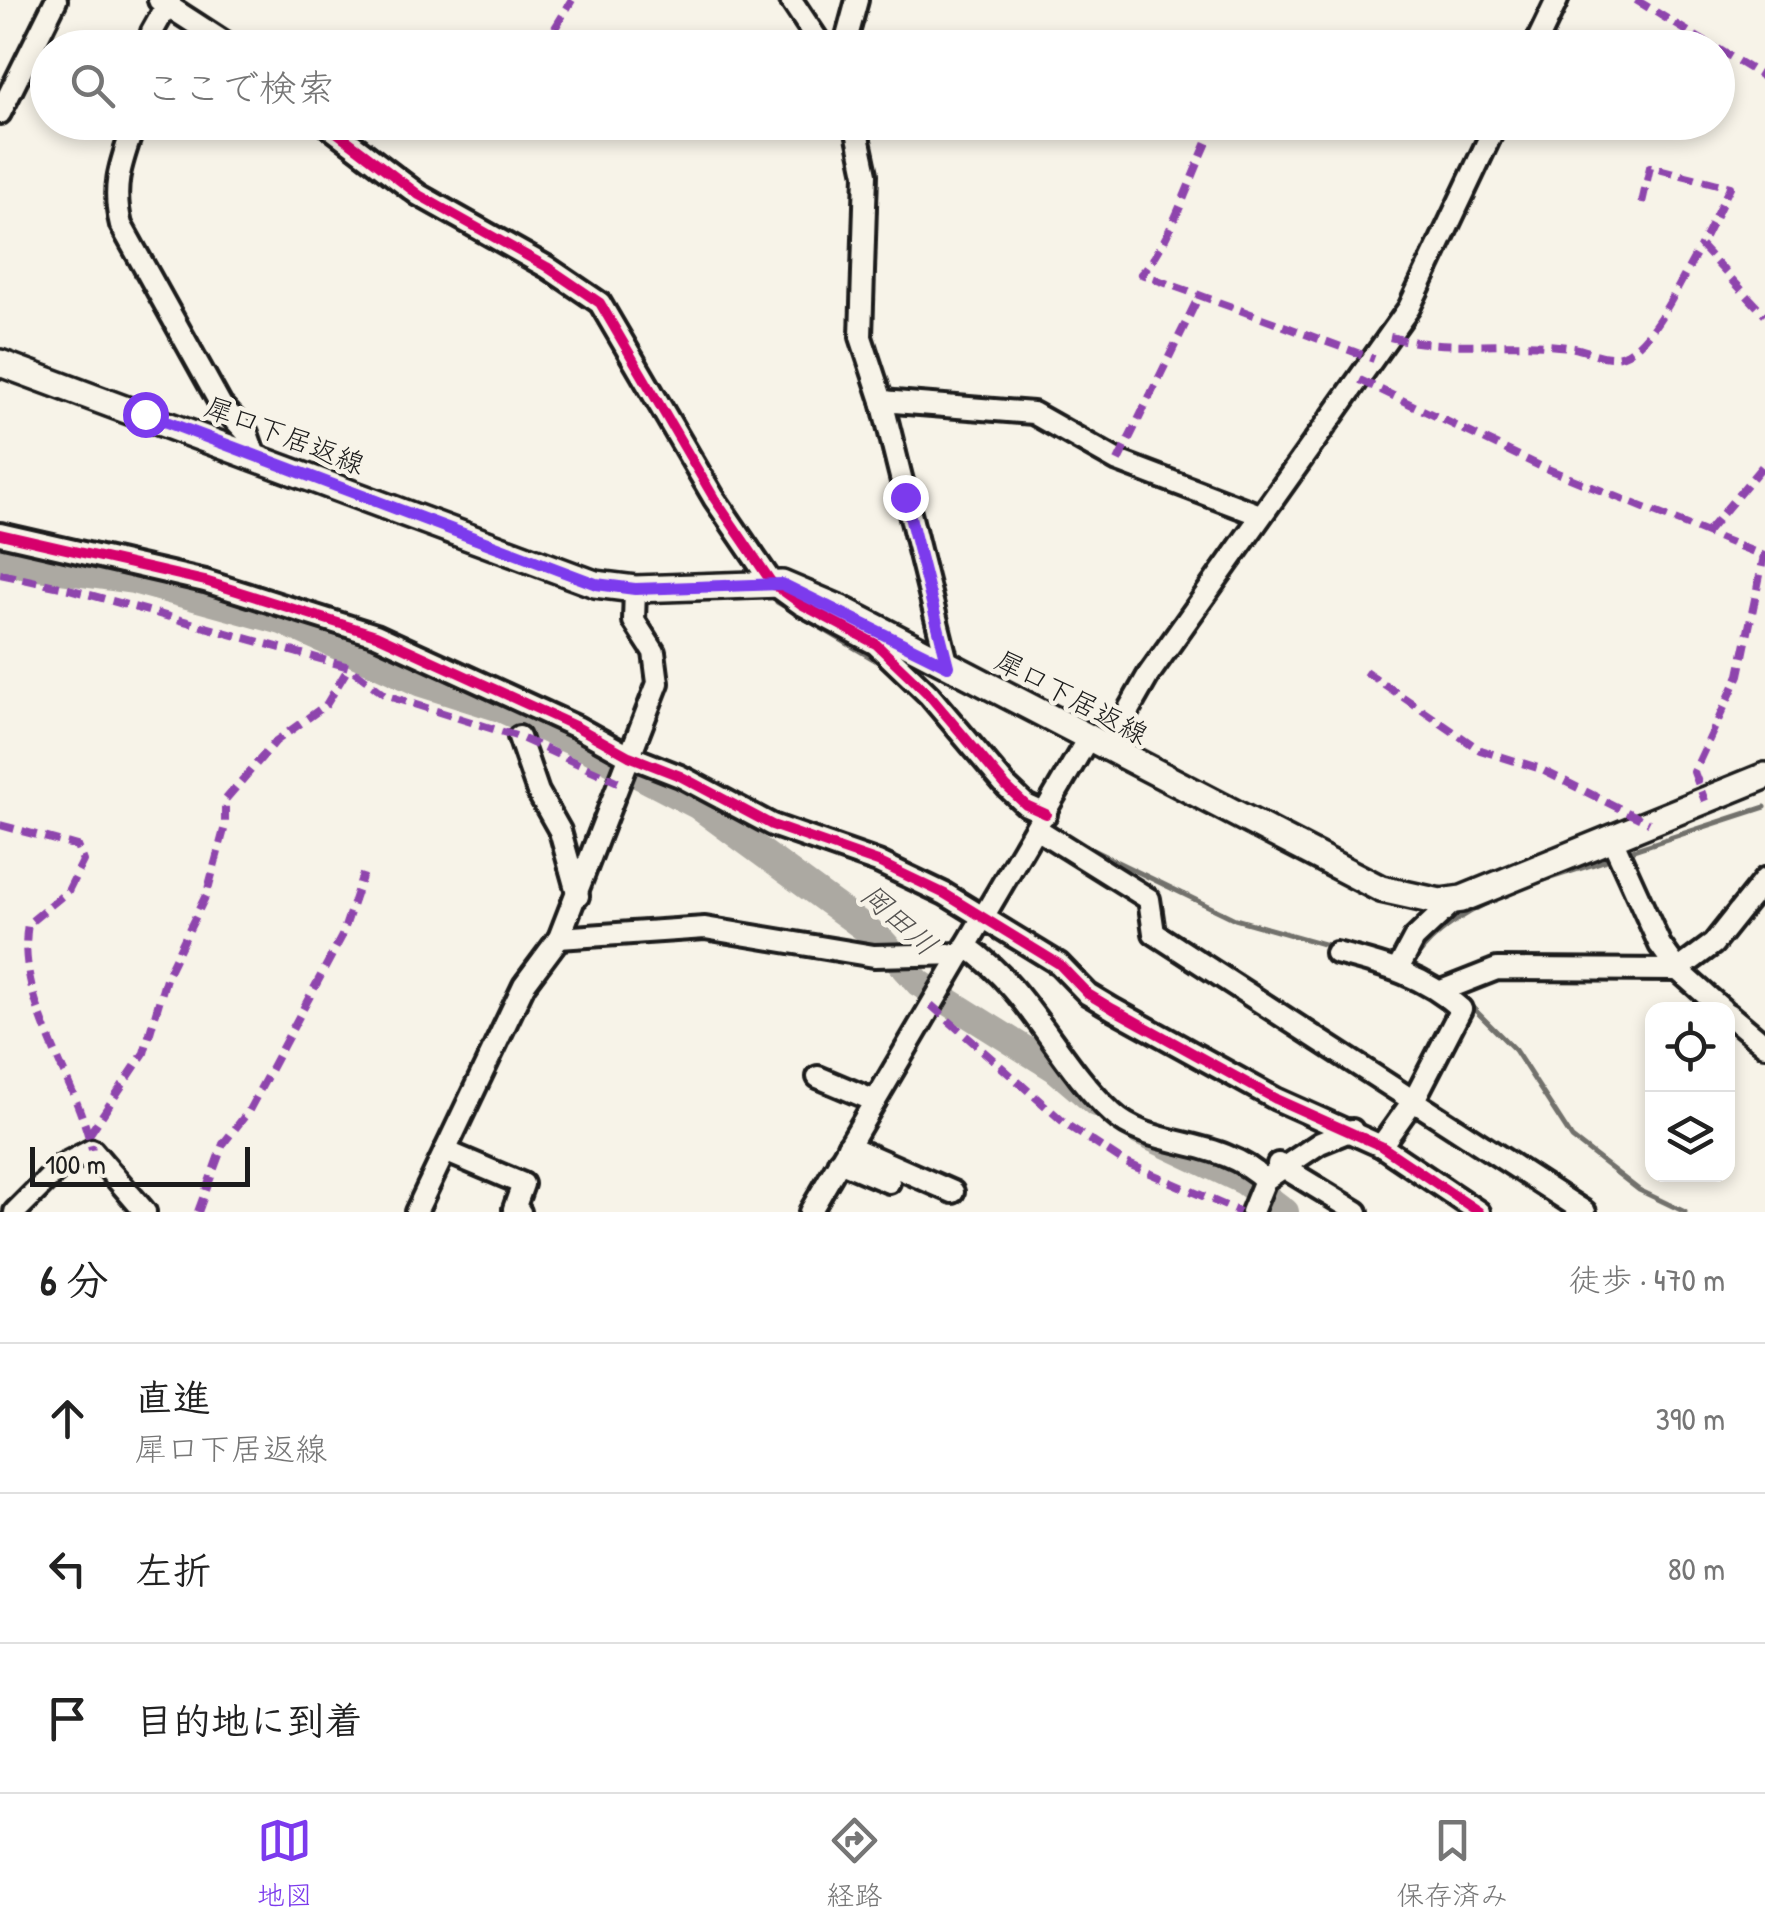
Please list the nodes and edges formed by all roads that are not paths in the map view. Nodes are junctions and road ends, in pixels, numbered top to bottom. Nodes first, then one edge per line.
1 (56, 0) edge
2 (791, 0) edge
3 (857, 0) edge
4 (1557, 0) edge
5 (164, 7) edge
6 (41, 30) edge
7 (203, 30) edge
8 (811, 30) edge
9 (849, 30) edge
10 (1543, 30) edge
11 (30, 52) edge
12 (0, 112) edge
13 (128, 140) edge
14 (347, 140) edge
15 (858, 140) edge
16 (1488, 140) edge
17 (0, 363) edge
18 (882, 401) junction
19 (254, 454) junction
20 (1260, 515) junction
21 (0, 534) edge
22 (772, 583) junction
23 (635, 589) junction
24 (948, 666) junction
25 (519, 737) dead end
26 (1096, 744) junction
27 (629, 756) junction
28 (1765, 776) edge
29 (1041, 822) junction
30 (1612, 838) junction
31 (1765, 878) edge
32 (578, 896) junction
33 (1456, 900) junction
34 (983, 914) junction
35 (559, 938) junction
36 (964, 950) junction
37 (1336, 953) dead end
38 (1401, 963) junction
39 (1678, 970) junction
40 (1448, 987) junction
41 (1714, 1002) edge
42 (1735, 1021) edge
43 (1765, 1021) edge
44 (1744, 1029) junction
45 (1765, 1046) edge
46 (818, 1077) dead end
47 (1415, 1098) junction
48 (875, 1100) junction
49 (1352, 1130) junction
50 (1381, 1146) junction
51 (445, 1151) junction
52 (844, 1154) junction
53 (1237, 1158) junction
54 (1288, 1167) junction
55 (1265, 1180) junction
56 (889, 1182) dead end
57 (952, 1192) dead end
58 (15, 1212) edge
59 (145, 1212) edge
60 (416, 1212) edge
61 (520, 1212) edge
62 (810, 1212) edge
63 (1252, 1212) edge
64 (1357, 1212) edge
65 (1479, 1212) edge
66 (1586, 1212) edge

1 - 6 street
2 - 8 street
3 - 9 street
4 - 10 street
5 - 7 street
11 - 12 street
13 - 19 street
14 - 22 street
15 - 18 street
16 - 20 street
17 - 19 main road, 犀口下居返線
18 - 20 street
18 - 24 street
19 - 23 main road, 犀口下居返線
20 - 26 street
21 - 27 street
22 - 23 main road, 犀口下居返線
22 - 24 main road, 犀口下居返線
22 - 29 street
23 - 27 street
24 - 26 main road, 犀口下居返線
25 - 32 street
26 - 29 street
26 - 33 main road, 犀口下居返線
27 - 32 street
27 - 34 street
28 - 30 main road, 犀口下居返線
29 - 34 street
29 - 47 street
30 - 33 main road, 犀口下居返線
30 - 39 street
31 - 39 street
32 - 35 street
33 - 38 street
34 - 36 street
34 - 49 street
35 - 36 street
35 - 51 street
36 - 48 street
36 - 53 street
37 - 38 street
38 - 40 street
39 - 40 street
39 - 41 street
40 - 47 street
42 - 44 street
43 - 44 street
44 - 45 street
46 - 48 street
47 - 50 street
47 - 66 street
48 - 52 street
49 - 50 street
49 - 54 street
50 - 65 street
51 - 60 street
51 - 61 street
52 - 56 street
52 - 57 street
52 - 62 street
53 - 54 street
53 - 55 street
54 - 55 street
54 - 64 street
55 - 63 street
58 - 59 street

